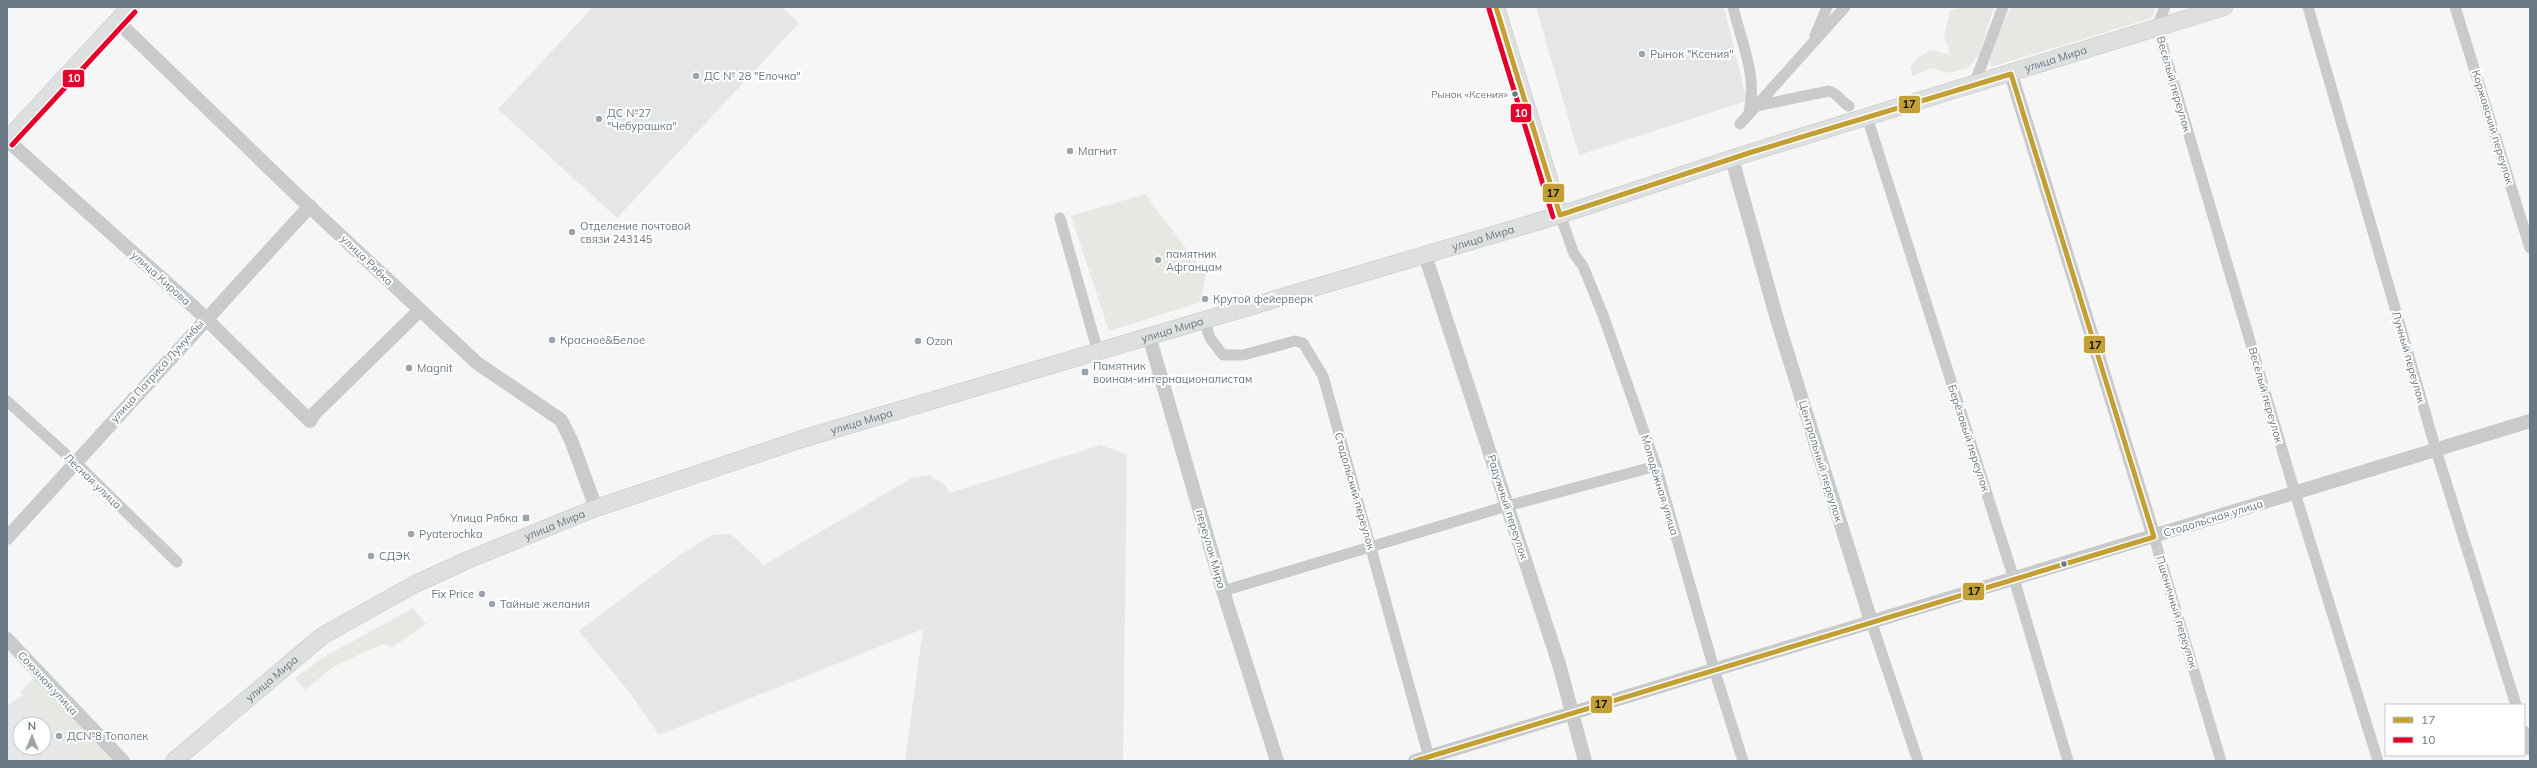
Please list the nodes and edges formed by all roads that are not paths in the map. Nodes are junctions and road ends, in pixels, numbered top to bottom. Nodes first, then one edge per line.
1 (130, 7) edge
2 (1496, 7) edge
3 (1733, 7) edge
4 (1827, 7) edge
5 (1845, 7) edge
6 (2003, 7) edge
7 (2165, 7) edge
8 (2224, 7) edge
9 (2308, 7) edge
10 (2455, 7) edge
11 (117, 21) junction
12 (2158, 27) junction
13 (1811, 46) junction
14 (2011, 74) junction
15 (1974, 85) junction
16 (1850, 106) dead end
17 (1752, 109) junction
18 (1867, 117) junction
19 (1740, 124) dead end
20 (7, 140) edge
21 (1732, 159) junction
22 (310, 206) junction
23 (1560, 215) junction
24 (1060, 218) dead end
25 (2530, 248) edge
26 (1425, 255) junction
27 (419, 311) junction
28 (205, 319) junction
29 (1204, 320) junction
30 (1150, 336) junction
31 (1098, 352) junction
32 (7, 401) edge
33 (2530, 422) edge
34 (2436, 450) junction
35 (74, 462) junction
36 (1656, 466) junction
37 (2295, 493) junction
38 (1507, 506) junction
39 (596, 508) junction
40 (2154, 537) junction
41 (7, 538) edge
42 (1371, 547) junction
43 (177, 562) dead end
44 (2014, 579) junction
45 (1223, 592) junction
46 (1871, 621) junction
47 (7, 639) edge
48 (1714, 669) junction
49 (2516, 704) edge
50 (1571, 712) junction
51 (2525, 734) edge
52 (2530, 750) edge
53 (1430, 759) edge
54 (1917, 759) edge
55 (123, 761) edge
56 (174, 761) edge
57 (1277, 761) edge
58 (1415, 761) edge
59 (1584, 761) edge
60 (1743, 761) edge
61 (2068, 761) edge
62 (2221, 761) edge
63 (2378, 761) edge

1 - 11 main road
2 - 23 main road
3 - 17 street
4 - 13 street
5 - 13 street
6 - 15 street
7 - 12 street
8 - 12 main road, улица Мира
9 - 34 street, Лунный переулок
10 - 25 street, Коржовский переулок
11 - 20 main road
11 - 22 street, улица Рябка
12 - 14 main road, улица Мира
12 - 37 street, Весёлый переулок
13 - 17 street
14 - 15 main road, улица Мира
14 - 40 street, Пшеничный переулок
15 - 18 main road, улица Мира
16 - 17 street
17 - 19 street
18 - 21 main road, улица Мира
18 - 44 street, Берёзовый переулок
20 - 28 street, улица Кирова
21 - 23 main road, улица Мира
21 - 46 street, Центральный переулок
22 - 27 street, улица Рябка
22 - 28 street, улица Патриса Лумумбы
23 - 26 main road, улица Мира
23 - 36 street, Молодёжная улица
24 - 31 street
26 - 29 main road, улица Мира
26 - 38 street, Радужный переулок
27 - 28 street, улица Кирова
27 - 39 street, улица Рябка
28 - 35 street, улица Патриса Лумумбы
29 - 30 main road, улица Мира
29 - 42 street, Стодольский переулок
30 - 31 main road, улица Мира
30 - 45 street, переулок Мира
31 - 39 main road, улица Мира
32 - 35 street, Лесная улица
33 - 34 street, Стодольская улица
34 - 37 street, Стодольская улица
34 - 49 street, Лунный переулок
35 - 41 street, улица Патриса Лумумбы
35 - 43 street, Лесная улица
36 - 38 street
36 - 48 street, Молодёжная улица
37 - 40 street, Стодольская улица
37 - 63 street, Весёлый переулок
38 - 42 street
38 - 50 street, Радужный переулок
39 - 56 main road, улица Мира
40 - 44 street, Стодольская улица
40 - 62 street, Пшеничный переулок
42 - 45 street
42 - 53 street, Стодольский переулок
44 - 46 street, Стодольская улица
44 - 61 street, Берёзовый переулок
45 - 57 street, переулок Мира
46 - 48 street, Стодольская улица
46 - 54 street, Центральный переулок
47 - 55 street, Союзная улица
48 - 50 street, Стодольская улица
48 - 60 street, Молодёжная улица
50 - 53 street, Стодольская улица
50 - 59 street, Радужный переулок
51 - 52 street
53 - 58 street, Стодольская улица

